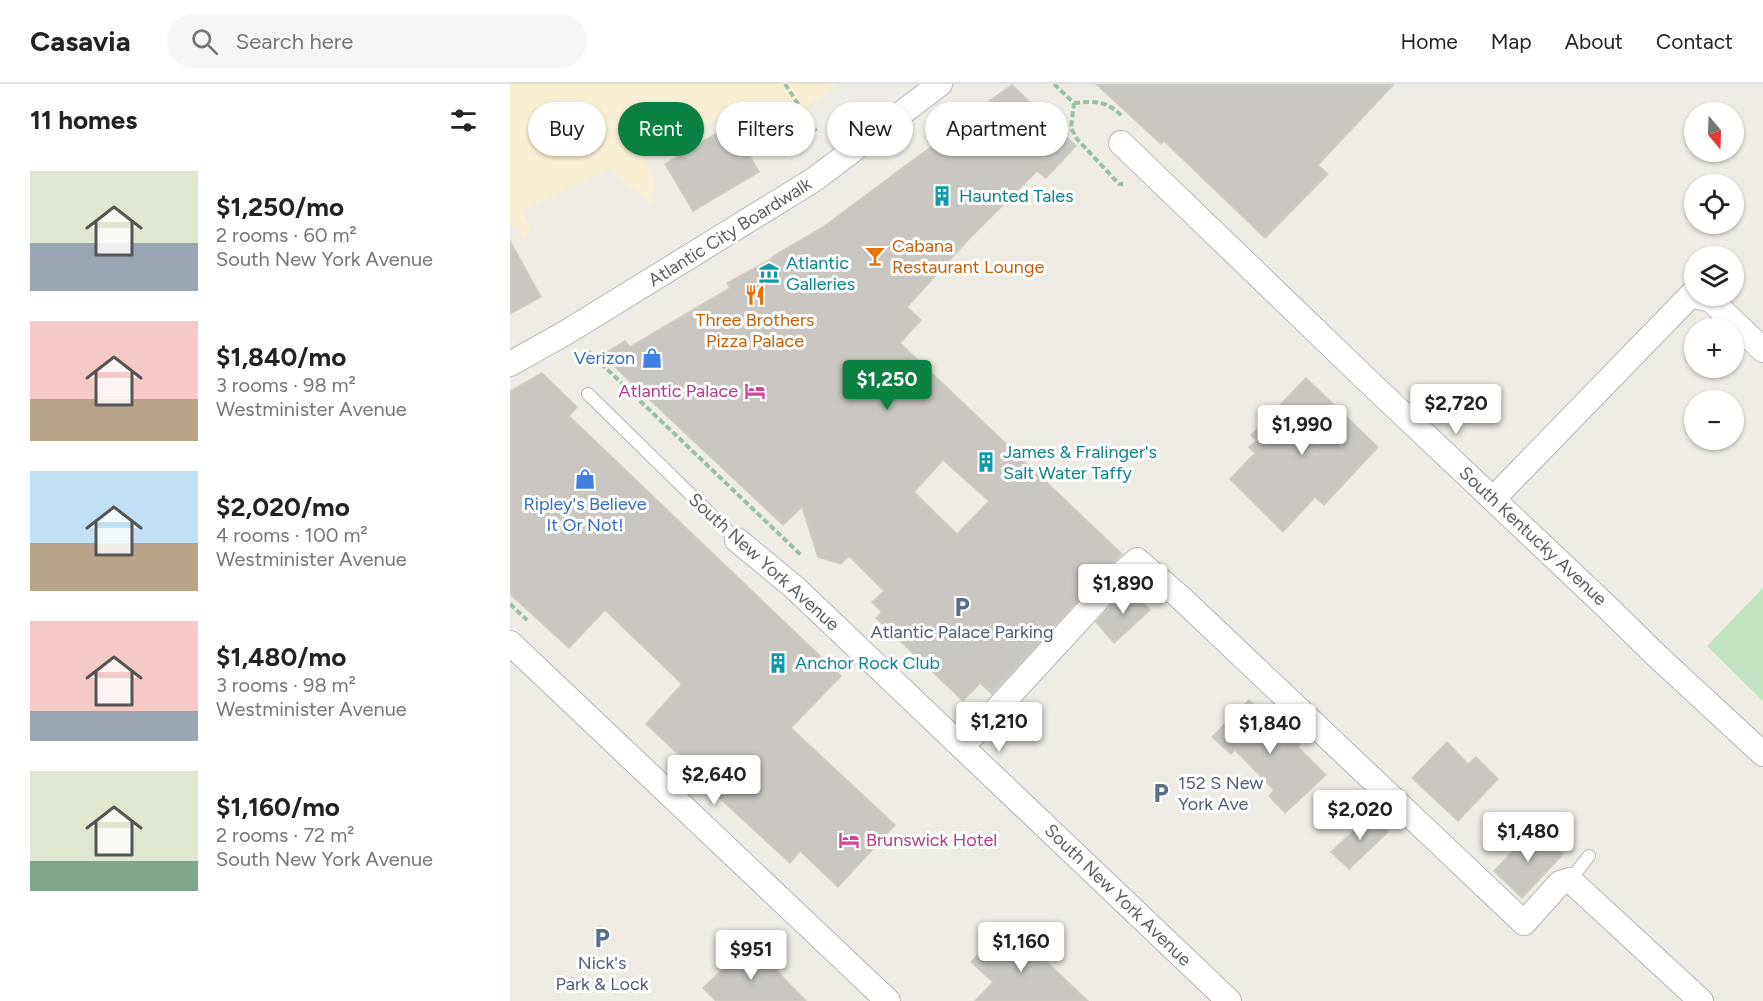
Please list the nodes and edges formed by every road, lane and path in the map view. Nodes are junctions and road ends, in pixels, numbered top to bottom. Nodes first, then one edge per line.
1 (785, 84) edge
2 (940, 84) edge
3 (816, 131) dead end
4 (1121, 143) dead end
5 (567, 332) junction
6 (1763, 350) edge
7 (510, 364) edge
8 (588, 394) dead end
9 (1493, 499) junction
10 (737, 540) joint
11 (794, 587) junction
12 (510, 643) edge
13 (962, 747) junction
14 (1763, 754) edge
15 (1589, 856) dead end
16 (1570, 880) junction
17 (888, 1001) edge
18 (1229, 1001) edge
19 (1701, 1001) edge

1 - 3 path
2 - 5 street, Atlantic City Boardwalk
4 - 9 street, South Kentucky Avenue
5 - 7 street, Atlantic City Boardwalk
5 - 11 path
6 - 9 street
8 - 10 lane, South New York Avenue
9 - 14 street, South Kentucky Avenue
10 - 11 street, South New York Avenue
11 - 13 street, South New York Avenue
12 - 17 street
13 - 16 street
13 - 18 street, South New York Avenue
15 - 16 lane
16 - 19 street

